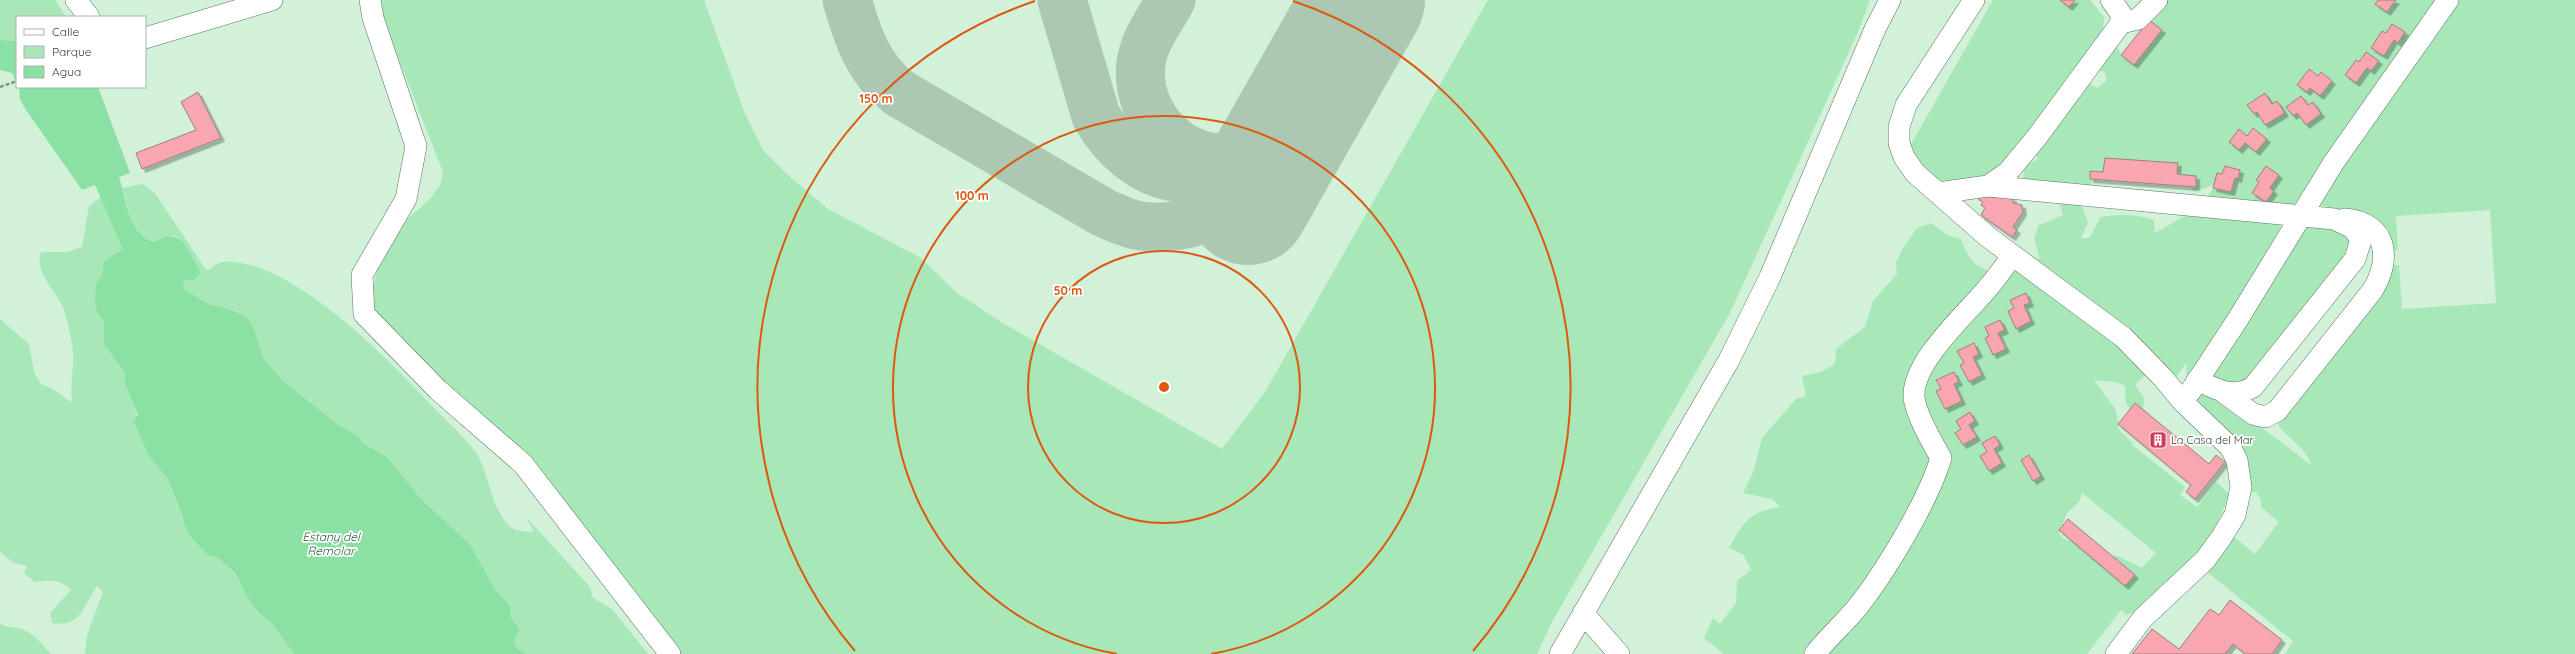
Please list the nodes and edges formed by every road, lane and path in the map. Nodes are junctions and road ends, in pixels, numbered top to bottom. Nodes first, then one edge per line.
1 (76, 0) edge
2 (272, 0) edge
3 (370, 0) edge
4 (1890, 0) edge
5 (1974, 0) edge
6 (2111, 0) edge
7 (2157, 0) edge
8 (2448, 0) edge
9 (88, 16) edge
10 (2121, 23) junction
11 (146, 38) edge
12 (16, 81) edge
13 (0, 87) edge
14 (1988, 186) junction
15 (1938, 193) junction
16 (2302, 216) junction
17 (2334, 218) junction
18 (2012, 256) junction
19 (2197, 380) junction
20 (2223, 392) junction
21 (2183, 402) junction
22 (1583, 613) junction
23 (670, 654) edge
24 (1560, 654) edge
25 (1619, 654) edge
26 (1815, 654) edge
27 (2116, 654) edge

1 - 9 lane
2 - 11 lane
3 - 23 lane
4 - 22 lane
5 - 15 lane
6 - 10 lane
7 - 10 lane
8 - 16 lane
10 - 14 lane
12 - 13 path
14 - 15 lane
14 - 16 lane
15 - 18 lane
16 - 17 lane
16 - 19 lane
17 - 20 lane
17 - 20 lane
18 - 21 lane
18 - 26 lane
19 - 20 lane
19 - 21 lane
21 - 27 lane
22 - 24 lane
22 - 25 lane

